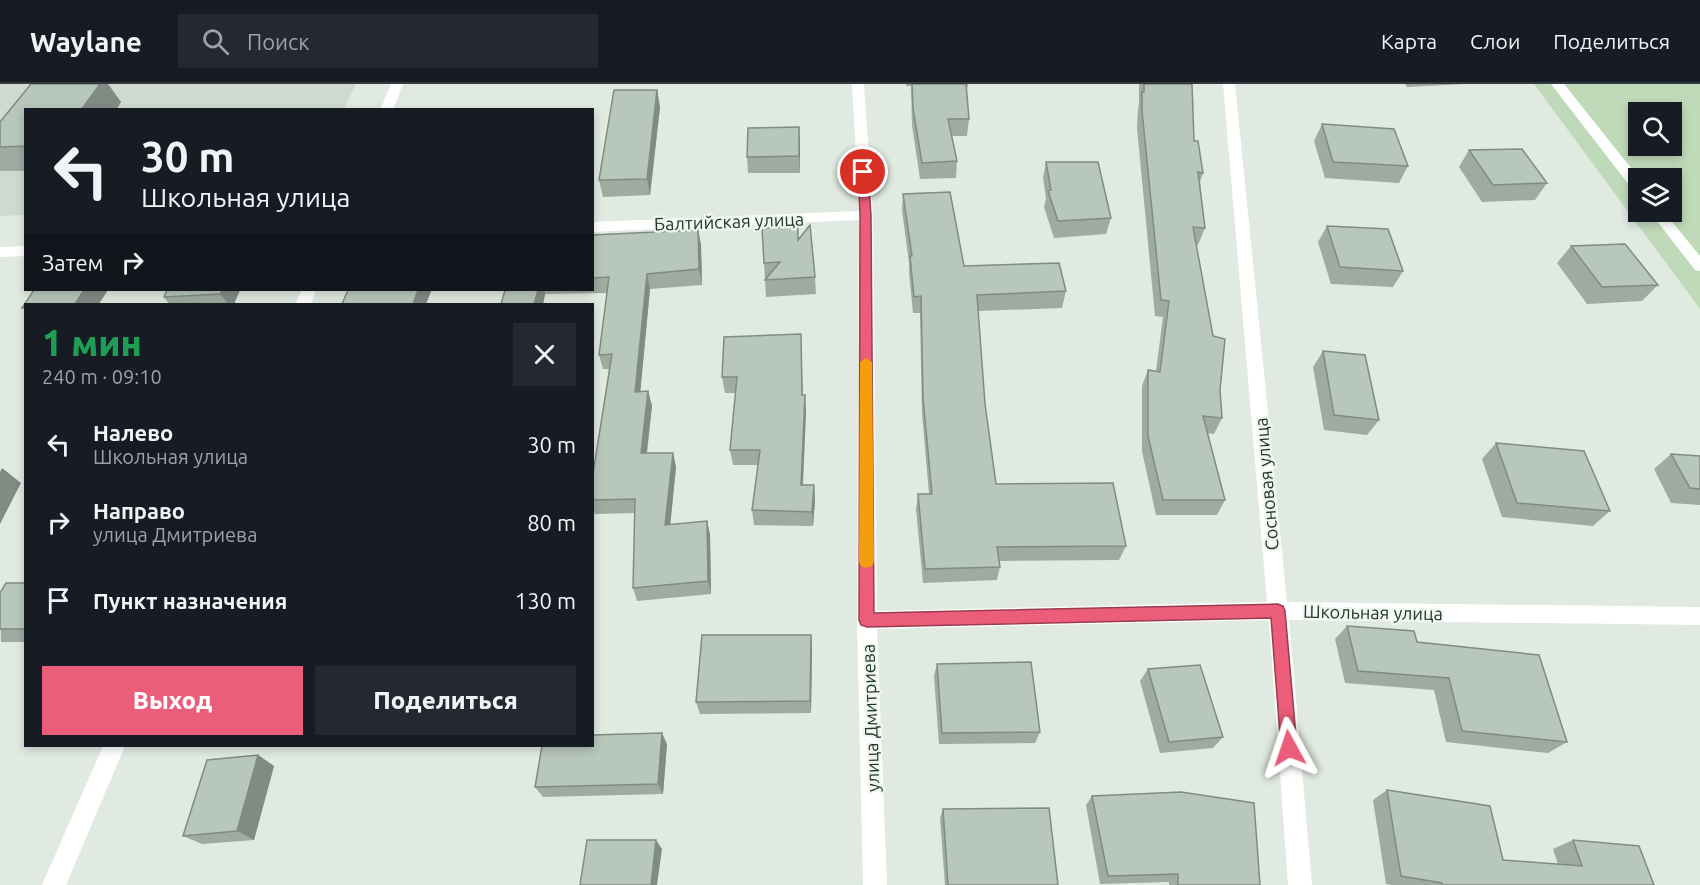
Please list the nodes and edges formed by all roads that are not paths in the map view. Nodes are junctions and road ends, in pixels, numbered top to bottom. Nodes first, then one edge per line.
1 (397, 84) edge
2 (858, 84) edge
3 (1229, 84) edge
4 (1557, 84) edge
5 (387, 108) edge
6 (1628, 174) edge
7 (866, 215) junction
8 (1665, 222) edge
9 (594, 227) edge
10 (24, 251) edge
11 (0, 252) edge
12 (1700, 266) edge
13 (1278, 611) junction
14 (1700, 616) edge
15 (867, 620) junction
16 (114, 747) edge
17 (54, 885) edge
18 (875, 885) edge
19 (1300, 885) edge

1 - 5 street
2 - 7 street, улица Дмитриева
3 - 13 street, Сосновая улица
4 - 6 street
7 - 9 street, Балтийская улица
7 - 15 street, улица Дмитриева
8 - 12 street
10 - 11 street
13 - 14 street, Школьная улица
13 - 15 street, Школьная улица
13 - 19 street, Сосновая улица
15 - 18 street, улица Дмитриева
16 - 17 street

